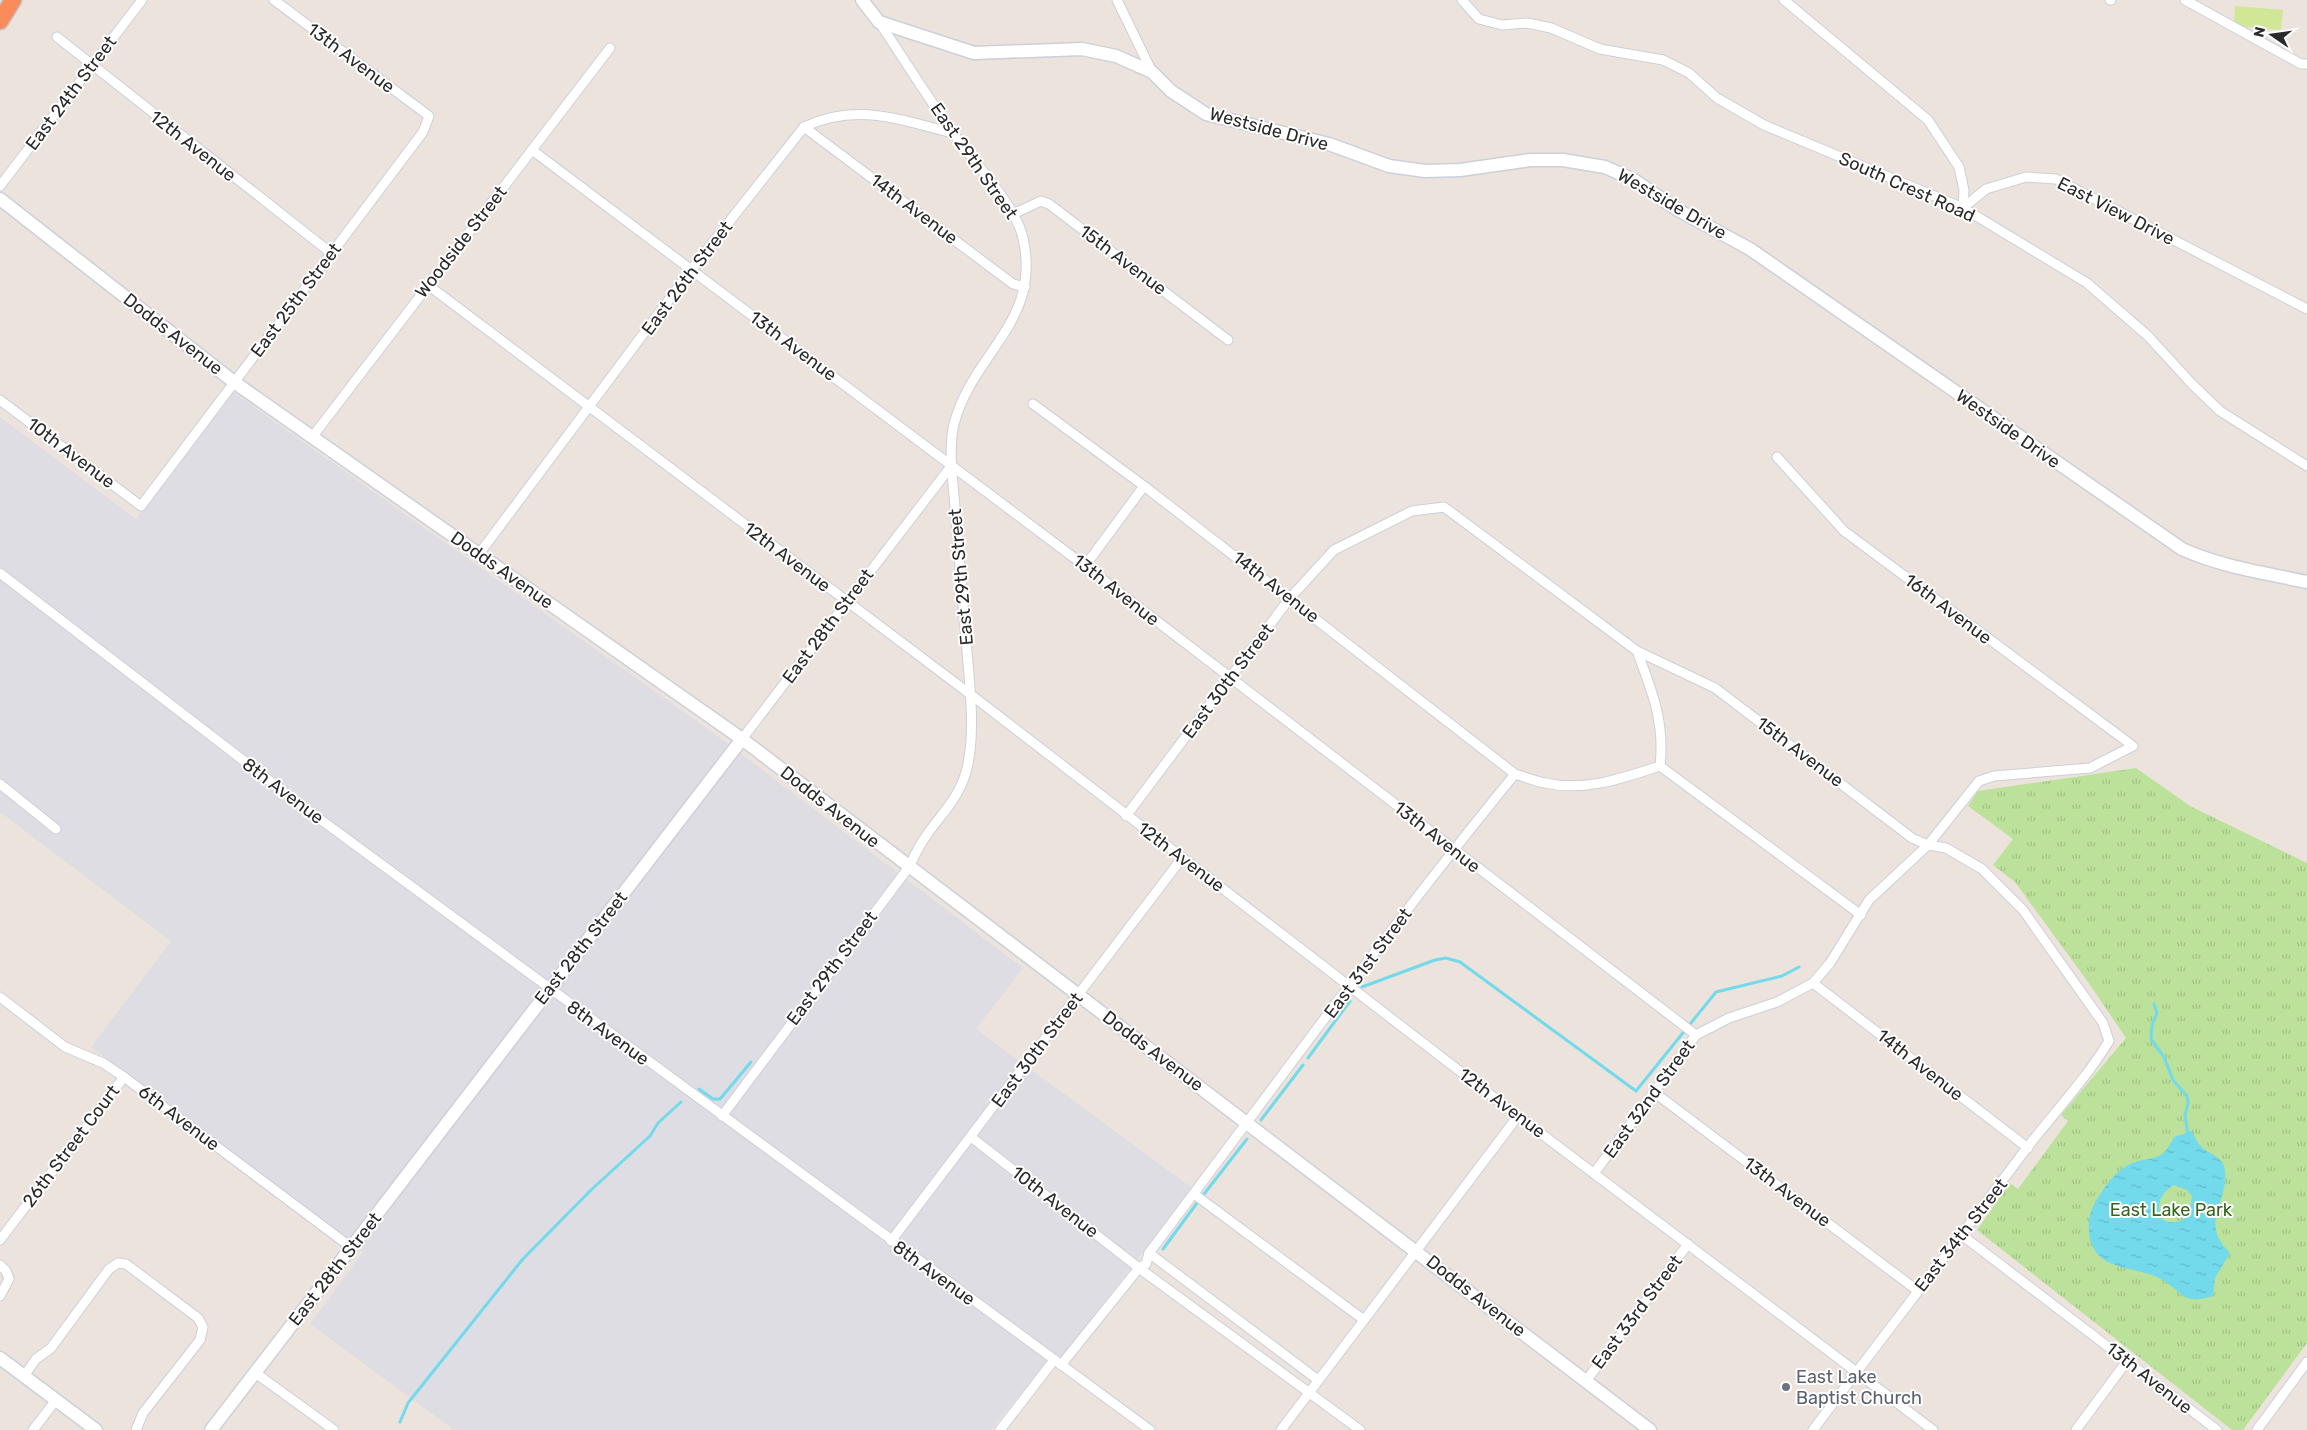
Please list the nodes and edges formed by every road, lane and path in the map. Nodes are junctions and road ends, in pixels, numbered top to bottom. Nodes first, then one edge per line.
1 (13, 0) edge
2 (142, 0) edge
3 (274, 0) edge
4 (862, 0) edge
5 (874, 0) edge
6 (1117, 0) edge
7 (1462, 0) edge
8 (1784, 0) edge
9 (2185, 0) edge
10 (0, 21) edge
11 (879, 22) junction
12 (57, 37) dead end
13 (610, 48) dead end
14 (2307, 64) edge
15 (92, 66) junction
16 (1152, 72) junction
17 (429, 116) joint
18 (804, 127) junction
19 (953, 133) junction
20 (532, 150) junction
21 (0, 186) edge
22 (0, 199) edge
23 (1963, 208) junction
24 (1013, 214) junction
25 (331, 254) junction
26 (691, 270) junction
27 (428, 285) junction
28 (1025, 288) junction
29 (2307, 309) edge
30 (1228, 340) dead end
31 (234, 382) junction
32 (0, 400) edge
33 (1033, 404) dead end
34 (590, 408) junction
35 (313, 436) junction
36 (1777, 457) dead end
37 (952, 465) junction
38 (2307, 466) edge
39 (1144, 486) junction
40 (142, 506) joint
41 (1444, 507) joint
42 (479, 554) junction
43 (1085, 566) junction
44 (0, 573) edge
45 (2307, 582) edge
46 (1290, 598) junction
47 (846, 602) junction
48 (1637, 651) junction
49 (1230, 678) junction
50 (970, 694) junction
51 (742, 739) junction
52 (2133, 746) joint
53 (1660, 766) junction
54 (1515, 774) junction
55 (0, 784) edge
56 (1126, 816) junction
57 (56, 829) dead end
58 (1928, 846) junction
59 (1453, 850) junction
60 (1182, 858) junction
61 (908, 867) junction
62 (1861, 915) junction
63 (1813, 982) junction
64 (1351, 986) junction
65 (549, 989) junction
66 (1078, 994) junction
67 (0, 997) edge
68 (1696, 1035) junction
69 (2109, 1041) joint
70 (124, 1077) junction
71 (1655, 1093) junction
72 (722, 1116) junction
73 (1518, 1116) junction
74 (1246, 1123) junction
75 (971, 1137) junction
76 (2028, 1148) junction
77 (1594, 1172) junction
78 (1194, 1194) junction
79 (1963, 1236) junction
80 (0, 1240) edge
81 (891, 1241) junction
82 (1688, 1244) junction
83 (352, 1248) junction
84 (1417, 1251) junction
85 (1149, 1253) junction
86 (0, 1265) edge
87 (1138, 1268) junction
88 (1918, 1291) junction
89 (0, 1296) edge
90 (1364, 1320) junction
91 (0, 1358) edge
92 (2127, 1361) junction
93 (1058, 1362) junction
94 (2307, 1362) edge
95 (254, 1372) junction
96 (1856, 1372) junction
97 (24, 1376) junction
98 (1318, 1380) junction
99 (1586, 1381) junction
100 (1309, 1392) junction
101 (56, 1400) junction
102 (33, 1430) edge
103 (96, 1430) edge
104 (136, 1430) edge
105 (211, 1430) edge
106 (334, 1430) edge
107 (1000, 1430) edge
108 (1150, 1430) edge
109 (1281, 1430) edge
110 (1360, 1430) edge
111 (1650, 1430) edge
112 (1813, 1430) edge
113 (1933, 1430) edge
114 (2076, 1430) edge
115 (2217, 1430) edge
116 (2257, 1430) edge

1 - 10 highway
2 - 15 street, East 24th Street
3 - 17 street, 13th Avenue
4 - 11 street, East 29th Street
5 - 11 street, East 29th Street
6 - 16 street
7 - 23 street, South Crest Road
8 - 23 street
9 - 14 street
11 - 16 street, Westside Drive
11 - 19 street, East 29th Street
12 - 15 street, 12th Avenue
13 - 20 street, Woodside Street
15 - 21 street, East 24th Street
15 - 25 street, 12th Avenue
16 - 45 street, Westside Drive
17 - 25 street, East 25th Street
18 - 19 street, East 26th Street
18 - 26 street, East 26th Street
18 - 28 street, 14th Avenue
19 - 24 street, East 29th Street
20 - 26 street, 13th Avenue
20 - 27 street, Woodside Street
22 - 31 street, Dodds Avenue
23 - 29 street, East View Drive
23 - 38 street, South Crest Road
24 - 28 street, East 29th Street
24 - 30 street, 15th Avenue
25 - 31 street, East 25th Street
26 - 34 street, East 26th Street
26 - 37 street, 13th Avenue
27 - 34 street, 12th Avenue
27 - 35 street, Woodside Street
28 - 37 street, East 29th Street
31 - 35 street, Dodds Avenue
31 - 40 street, East 25th Street
32 - 40 street, 10th Avenue
33 - 39 street, 14th Avenue
34 - 42 street, East 26th Street
34 - 47 street, 12th Avenue
35 - 42 street, Dodds Avenue
36 - 52 street, 16th Avenue
37 - 43 street, 13th Avenue
37 - 47 street, East 28th Street
37 - 50 street, East 29th Street
39 - 43 street
39 - 46 street, 14th Avenue
41 - 46 street, East 30th Street
41 - 48 street, 15th Avenue
42 - 51 street, Dodds Avenue
43 - 49 street, 13th Avenue
44 - 65 street, 8th Avenue
46 - 49 street, East 30th Street
46 - 54 street, 14th Avenue
47 - 50 street, 12th Avenue
47 - 51 street, East 28th Street
48 - 53 street
48 - 58 street, 15th Avenue
49 - 56 street, East 30th Street
49 - 59 street, 13th Avenue
50 - 56 street, 12th Avenue
50 - 61 street, East 29th Street
51 - 61 street, Dodds Avenue
51 - 65 street, East 28th Street
52 - 58 street, East 32nd Street
53 - 54 street
53 - 62 street
54 - 59 street, East 31st Street
55 - 57 street
56 - 60 street, 12th Avenue
58 - 62 street, East 32nd Street
58 - 69 street, 15th Avenue
59 - 64 street, East 31st Street
59 - 68 street, 13th Avenue
60 - 64 street, 12th Avenue
60 - 66 street, East 30th Street
61 - 66 street, Dodds Avenue
61 - 72 street, East 29th Street
62 - 63 street, East 32nd Street
63 - 68 street, East 32nd Street
63 - 76 street, 14th Avenue
64 - 73 street, 12th Avenue
64 - 74 street, East 31st Street
65 - 72 street, 8th Avenue
65 - 83 street, East 28th Street
66 - 74 street, Dodds Avenue
66 - 75 street, East 30th Street
67 - 70 street, 6th Avenue
68 - 71 street, East 32nd Street
69 - 76 street, East 34th Street
70 - 80 street, 26th Street Court
70 - 83 street, 6th Avenue
71 - 77 street, East 32nd Street
71 - 88 street, 13th Avenue
72 - 81 street, 8th Avenue
73 - 77 street, 12th Avenue
73 - 84 street
74 - 78 street, East 31st Street
74 - 84 street, Dodds Avenue
75 - 81 street, East 30th Street
75 - 87 street, 10th Avenue
76 - 79 street, East 34th Street
77 - 82 street, 12th Avenue
78 - 85 street, East 31st Street
78 - 90 street
79 - 88 street, East 34th Street
79 - 92 street, 13th Avenue
81 - 93 street, 8th Avenue
82 - 96 street, 12th Avenue
82 - 99 street, East 33rd Street
83 - 95 street, East 28th Street
84 - 90 street
84 - 99 street, Dodds Avenue
85 - 87 street, East 31st Street
85 - 98 street
86 - 89 street
87 - 93 street, East 31st Street
87 - 100 street, 10th Avenue
88 - 96 street, East 34th Street
90 - 98 street
91 - 97 street
92 - 114 street
92 - 115 street, 13th Avenue
93 - 107 street, East 31st Street
93 - 108 street, 8th Avenue
94 - 116 street
95 - 105 street, East 28th Street
95 - 106 street
96 - 112 street, East 34th Street
96 - 113 street, 12th Avenue
97 - 101 street
97 - 104 street
98 - 100 street
99 - 111 street, Dodds Avenue
100 - 109 street
100 - 110 street
101 - 102 street
101 - 103 street

